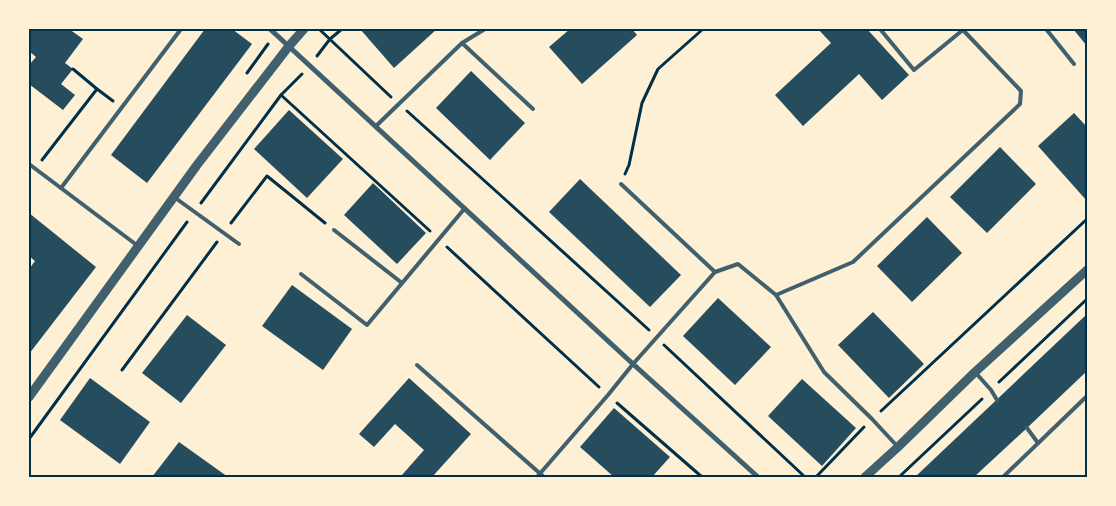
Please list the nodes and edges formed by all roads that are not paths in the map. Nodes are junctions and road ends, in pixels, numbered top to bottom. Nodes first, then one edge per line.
1 (181, 29) edge
2 (270, 29) edge
3 (304, 29) edge
4 (486, 29) edge
5 (880, 29) edge
6 (964, 29) edge
7 (1046, 29) edge
8 (462, 43) junction
9 (289, 46) junction
10 (1074, 64) dead end
11 (534, 109) dead end
12 (376, 126) junction
13 (29, 164) edge
14 (621, 184) road end
15 (61, 188) junction
16 (174, 197) junction
17 (465, 208) junction
18 (334, 230) road end
19 (239, 244) dead end
20 (138, 246) junction
21 (1087, 270) edge
22 (715, 272) junction
23 (301, 274) dead end
24 (402, 283) junction
25 (776, 295) junction
26 (633, 364) junction
27 (418, 365) dead end
28 (974, 372) junction
29 (1087, 396) edge
30 (29, 398) edge
31 (997, 400) dead end
32 (1027, 428) dead end
33 (1038, 443) junction
34 (898, 447) junction
35 (541, 476) edge
36 (758, 477) edge
37 (865, 477) edge
38 (1003, 477) edge

1 - 15 lane
2 - 9 street
3 - 9 street
4 - 8 lane
5 - 6 lane
6 - 25 lane
7 - 10 lane
8 - 11 lane
8 - 12 lane
9 - 12 street
9 - 16 street
12 - 17 street
13 - 15 lane
14 - 22 lane
15 - 20 lane
16 - 19 lane
16 - 20 street
17 - 24 lane
17 - 26 street
18 - 24 lane
20 - 30 street
21 - 28 street
22 - 25 lane
22 - 26 lane
23 - 24 lane
25 - 34 lane
26 - 35 lane
26 - 36 street
27 - 35 lane
28 - 31 lane
28 - 34 street
29 - 33 lane
32 - 33 lane
33 - 38 lane
34 - 37 street

